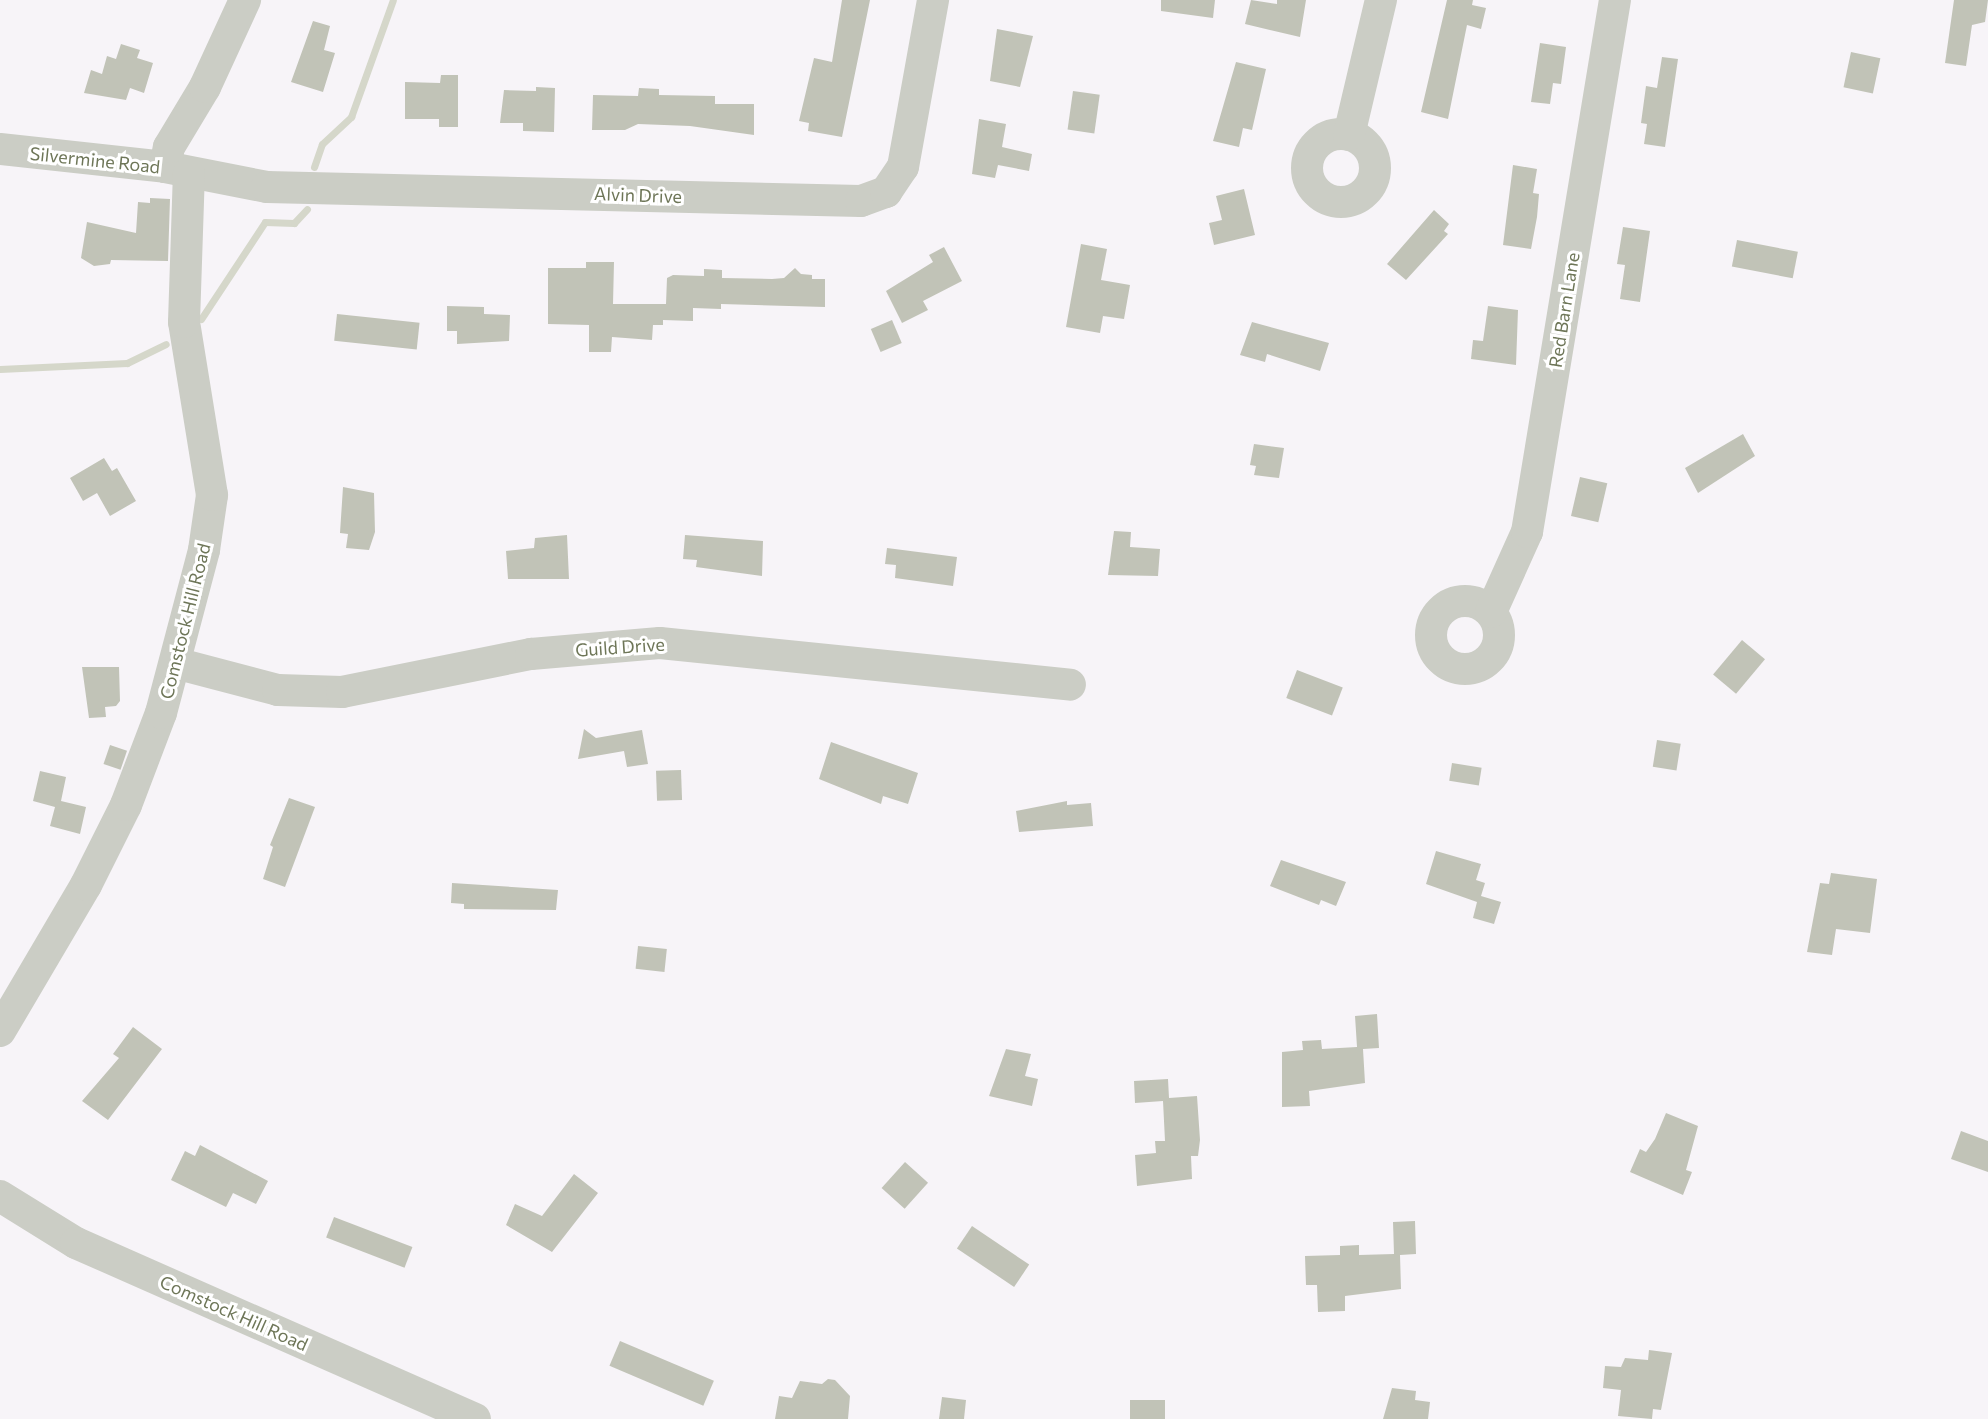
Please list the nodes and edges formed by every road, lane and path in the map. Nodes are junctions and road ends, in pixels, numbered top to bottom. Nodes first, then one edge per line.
1 (245, 0) edge
2 (933, 0) edge
3 (1382, 0) edge
4 (1615, 0) edge
5 (1349, 135) dead end
6 (0, 149) edge
7 (177, 170) junction
8 (1491, 612) dead end
9 (175, 663) junction
10 (1070, 685) dead end
11 (0, 1031) edge
12 (0, 1196) edge
13 (475, 1419) edge

1 - 7 street, Comstock Hill Road
2 - 7 street, Alvin Drive
3 - 5 street
4 - 8 street, Red Barn Lane
6 - 7 street, Silvermine Road
7 - 9 street, Comstock Hill Road
9 - 10 street, Guild Drive
9 - 11 street, Comstock Hill Road
12 - 13 street, Comstock Hill Road

